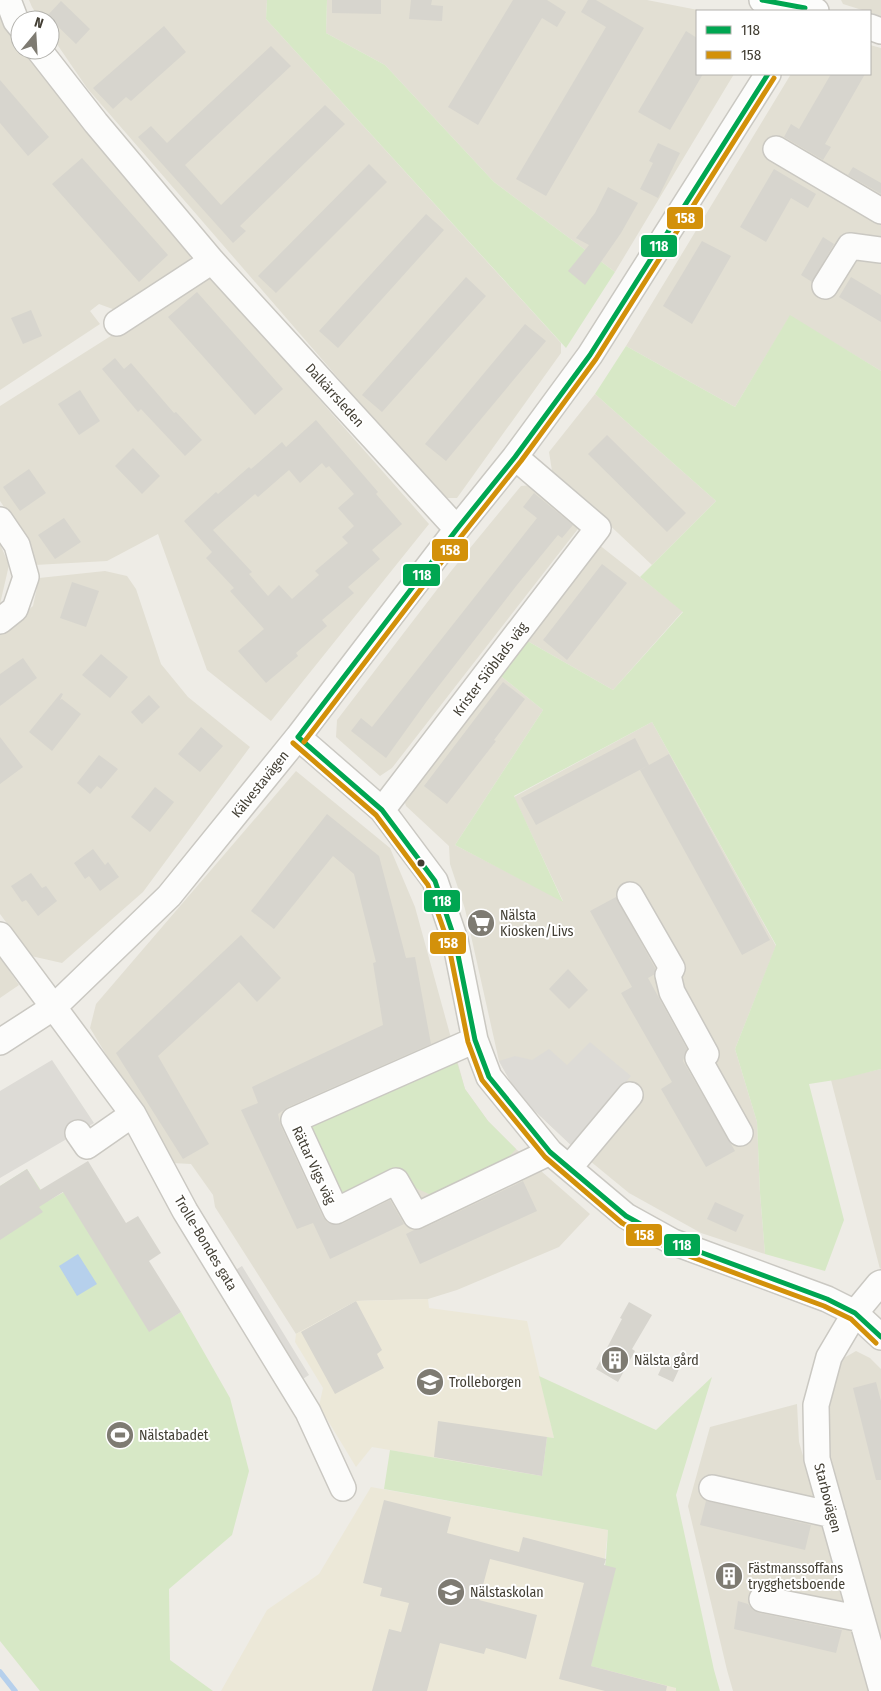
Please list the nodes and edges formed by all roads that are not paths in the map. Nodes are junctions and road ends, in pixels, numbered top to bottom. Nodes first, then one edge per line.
1 (762, 0) edge
2 (809, 8) edge
3 (46, 60) edge
4 (767, 75) edge
5 (776, 149) dead end
6 (881, 211) edge
7 (881, 250) edge
8 (212, 261) junction
9 (825, 286) dead end
10 (117, 323) dead end
11 (515, 456) junction
12 (0, 520) edge
13 (457, 529) junction
14 (0, 621) edge
15 (298, 737) junction
16 (382, 810) junction
17 (630, 895) dead end
18 (0, 936) edge
19 (54, 1007) junction
20 (475, 1040) junction
21 (0, 1042) edge
22 (630, 1095) dead end
23 (133, 1114) junction
24 (78, 1133) dead end
25 (740, 1133) dead end
26 (550, 1152) junction
27 (569, 1168) junction
28 (881, 1283) edge
29 (855, 1313) junction
30 (881, 1338) edge
31 (343, 1488) dead end
32 (712, 1488) dead end
33 (833, 1516) junction
34 (762, 1599) dead end
35 (862, 1619) junction
36 (881, 1687) edge

1 - 2 street
3 - 8 street, Dalkärrsleden
4 - 11 street, Kälvestavägen
5 - 6 street
7 - 9 street
8 - 10 street
8 - 13 street, Dalkärrsleden
11 - 13 street, Kälvestavägen
11 - 16 street, Krister Siöblads väg
12 - 14 street
13 - 15 street, Kälvestavägen
15 - 16 street
15 - 19 street, Kälvestavägen
16 - 20 street
17 - 25 street
18 - 19 street, Trolle-Bondes gata
19 - 21 street, Kälvestavägen
19 - 23 street, Trolle-Bondes gata
20 - 26 street
20 - 26 street, Rättar Vigs väg
22 - 27 street
23 - 24 street
23 - 31 street, Trolle-Bondes gata
26 - 27 street
27 - 29 street
28 - 29 street, Starbovägen
29 - 30 street
29 - 33 street, Starbovägen
32 - 33 street
33 - 35 street, Starbovägen
34 - 35 street
35 - 36 street, Starbovägen

